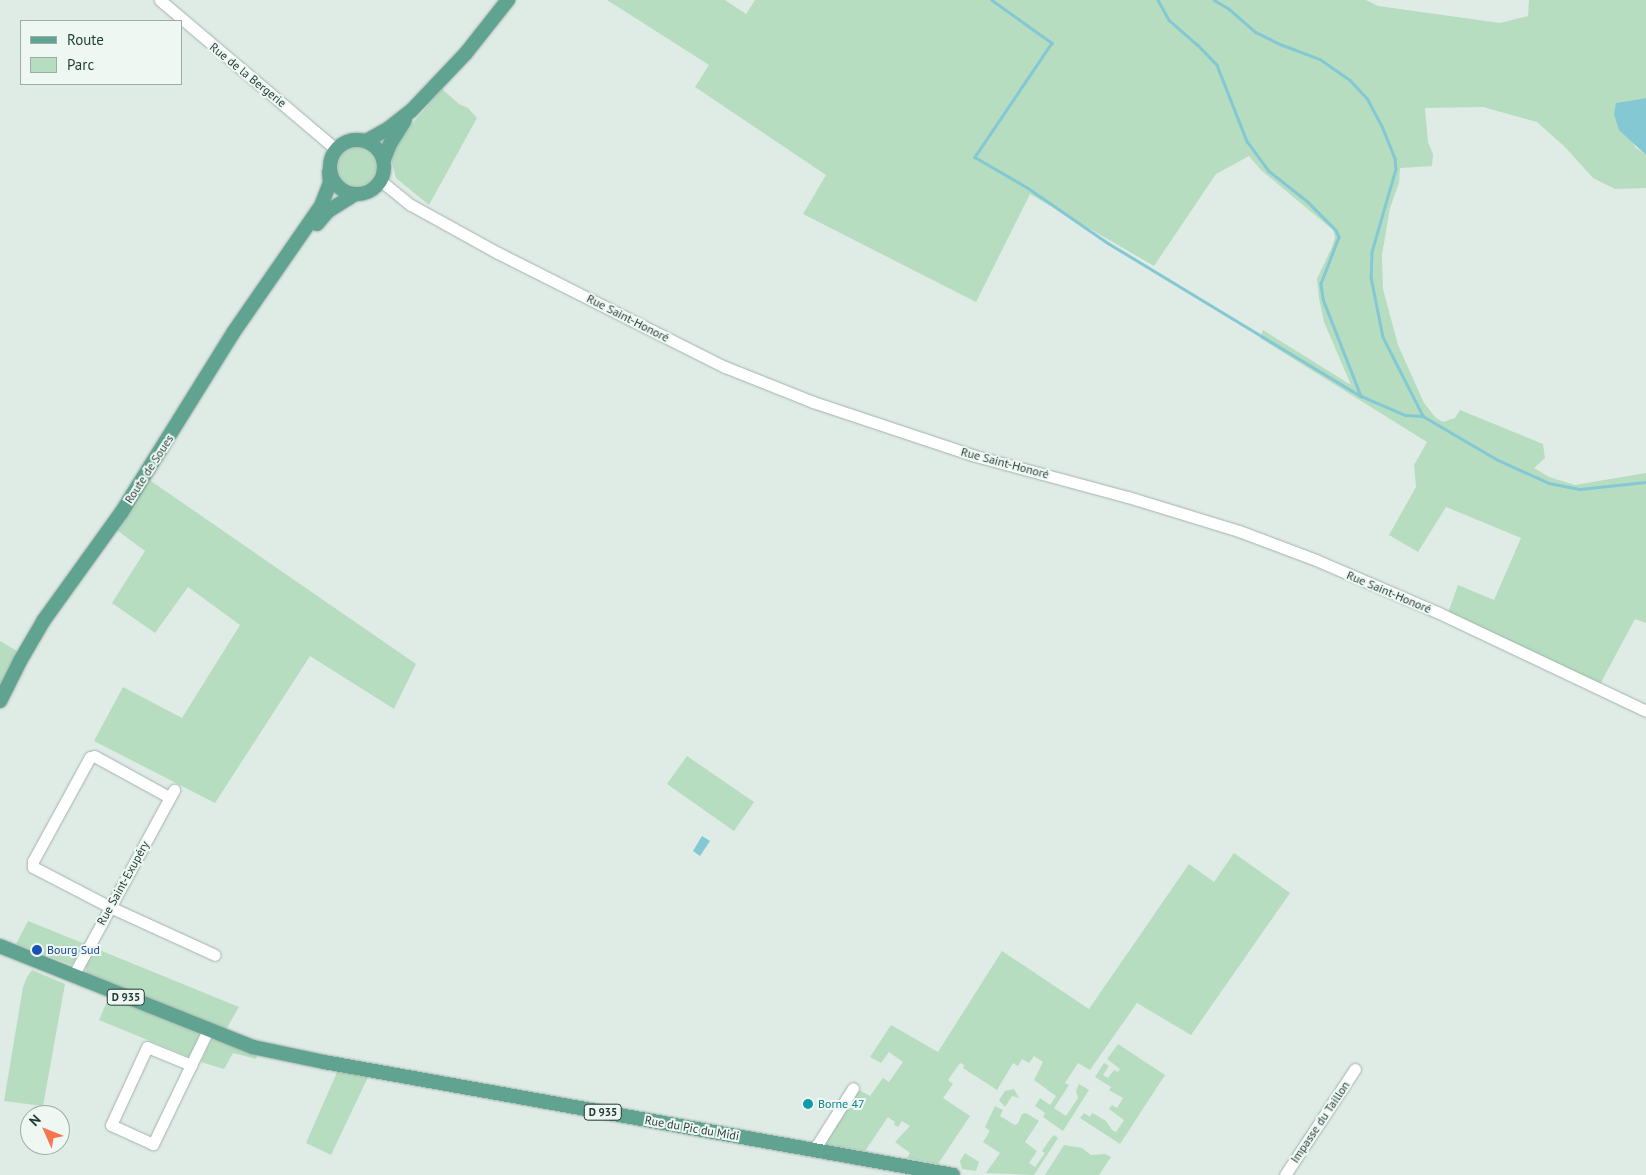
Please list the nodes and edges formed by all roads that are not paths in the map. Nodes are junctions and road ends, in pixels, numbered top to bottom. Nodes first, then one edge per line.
1 (160, 0) edge
2 (508, 0) edge
3 (411, 112) junction
4 (366, 141) junction
5 (336, 149) junction
6 (384, 159) junction
7 (329, 172) junction
8 (381, 181) junction
9 (354, 195) junction
10 (299, 239) junction
11 (0, 701) edge
12 (1646, 711) edge
13 (110, 907) junction
14 (0, 946) edge
15 (215, 955) dead end
16 (73, 976) junction
17 (208, 1030) junction
18 (191, 1065) junction
19 (1356, 1069) dead end
20 (853, 1088) dead end
21 (814, 1150) junction
22 (953, 1175) edge
23 (1285, 1175) edge

1 - 5 street, Rue de la Bergerie
2 - 3 main road
3 - 4 main road
3 - 6 main road
4 - 5 main road
4 - 6 main road
5 - 7 main road
6 - 8 main road
7 - 9 main road
7 - 10 main road, Route de Soues
8 - 9 main road
8 - 12 street, Rue Saint-Honoré
9 - 10 main road, Route de Soues
10 - 11 main road, Route de Soues
13 - 13 street, Rue Saint-Exupéry
13 - 15 street
13 - 16 street, Rue Saint-Exupéry
14 - 16 main road, D 935
16 - 17 main road, D 935
17 - 18 street
17 - 21 main road, Rue du Pic du Midi / D 935
18 - 18 street
19 - 23 street, Impasse du Taillon
20 - 21 street
21 - 22 main road, Rue du Pic du Midi / D 935

